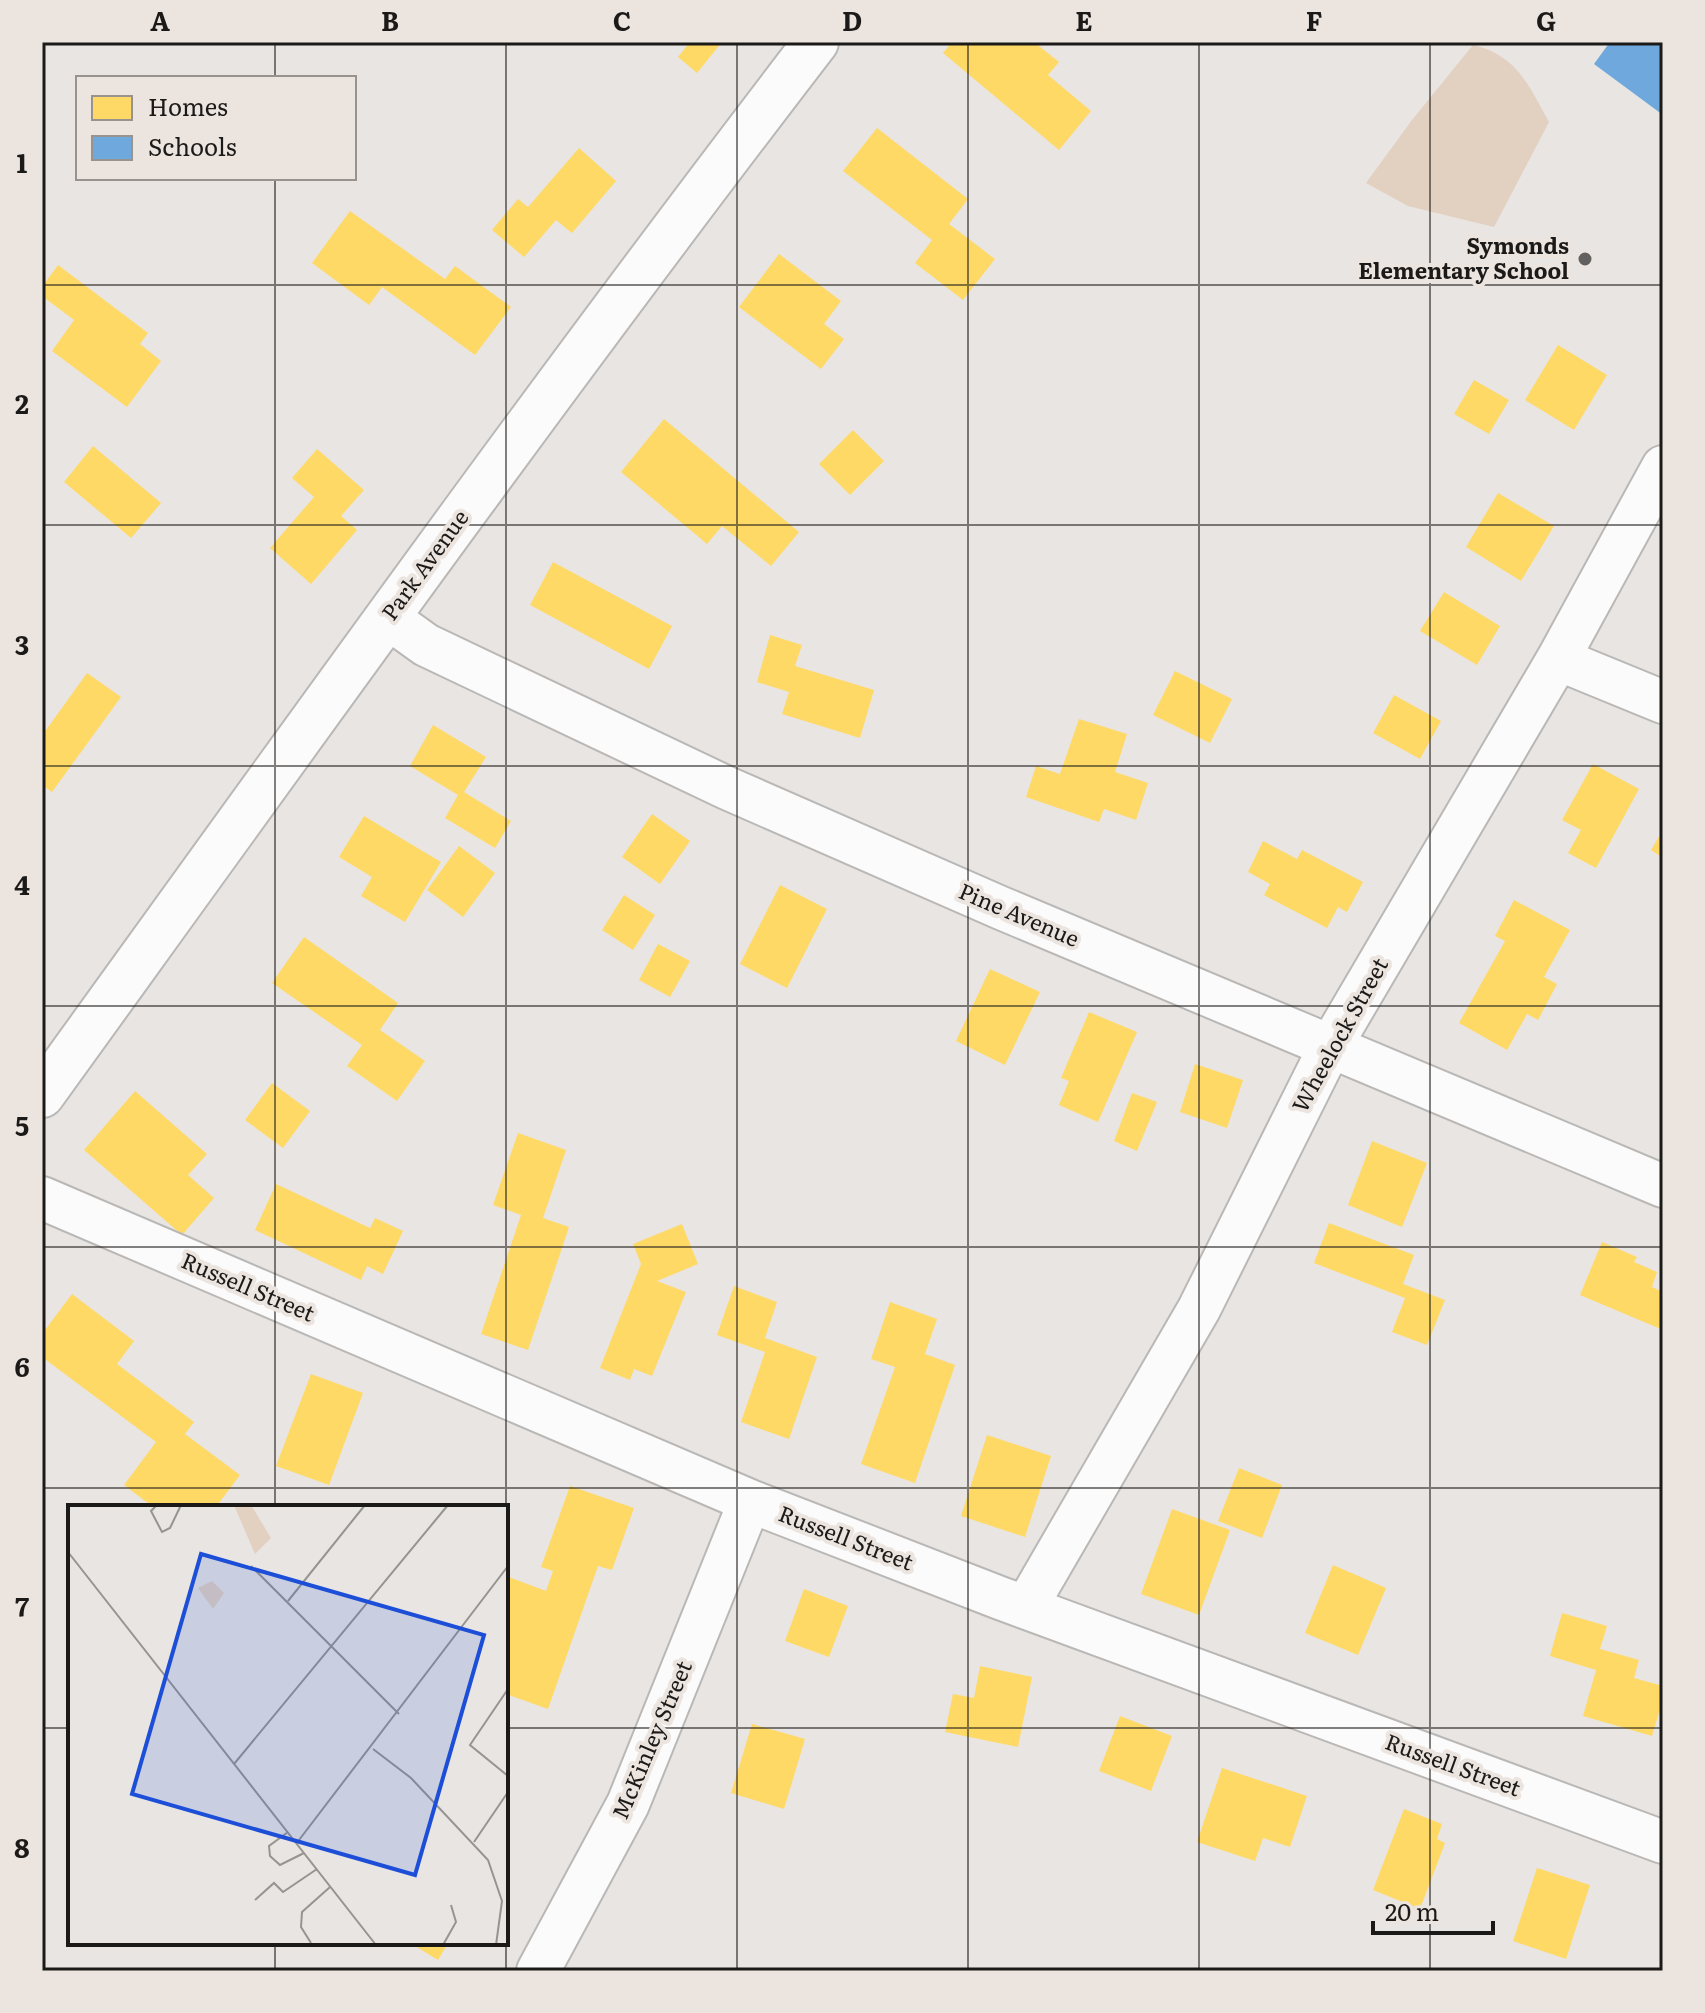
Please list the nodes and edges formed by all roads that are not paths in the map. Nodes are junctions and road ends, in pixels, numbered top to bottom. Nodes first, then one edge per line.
1 (816, 42) edge
2 (1663, 467) edge
3 (387, 617) junction
4 (1558, 659) junction
5 (1663, 702) edge
6 (1330, 1047) junction
7 (42, 1095) edge
8 (1663, 1186) edge
9 (42, 1198) edge
10 (750, 1501) junction
11 (1026, 1607) junction
12 (1663, 1842) edge
13 (538, 1971) edge

1 - 3 street, Park Avenue
2 - 4 street, Wheelock Street
3 - 6 street, Pine Avenue
3 - 7 street, Park Avenue
4 - 5 street
4 - 6 street, Wheelock Street
6 - 8 street, Pine Avenue
6 - 11 street, Wheelock Street
9 - 10 street, Russell Street
10 - 11 street, Russell Street
10 - 13 street, McKinley Street
11 - 12 street, Russell Street

